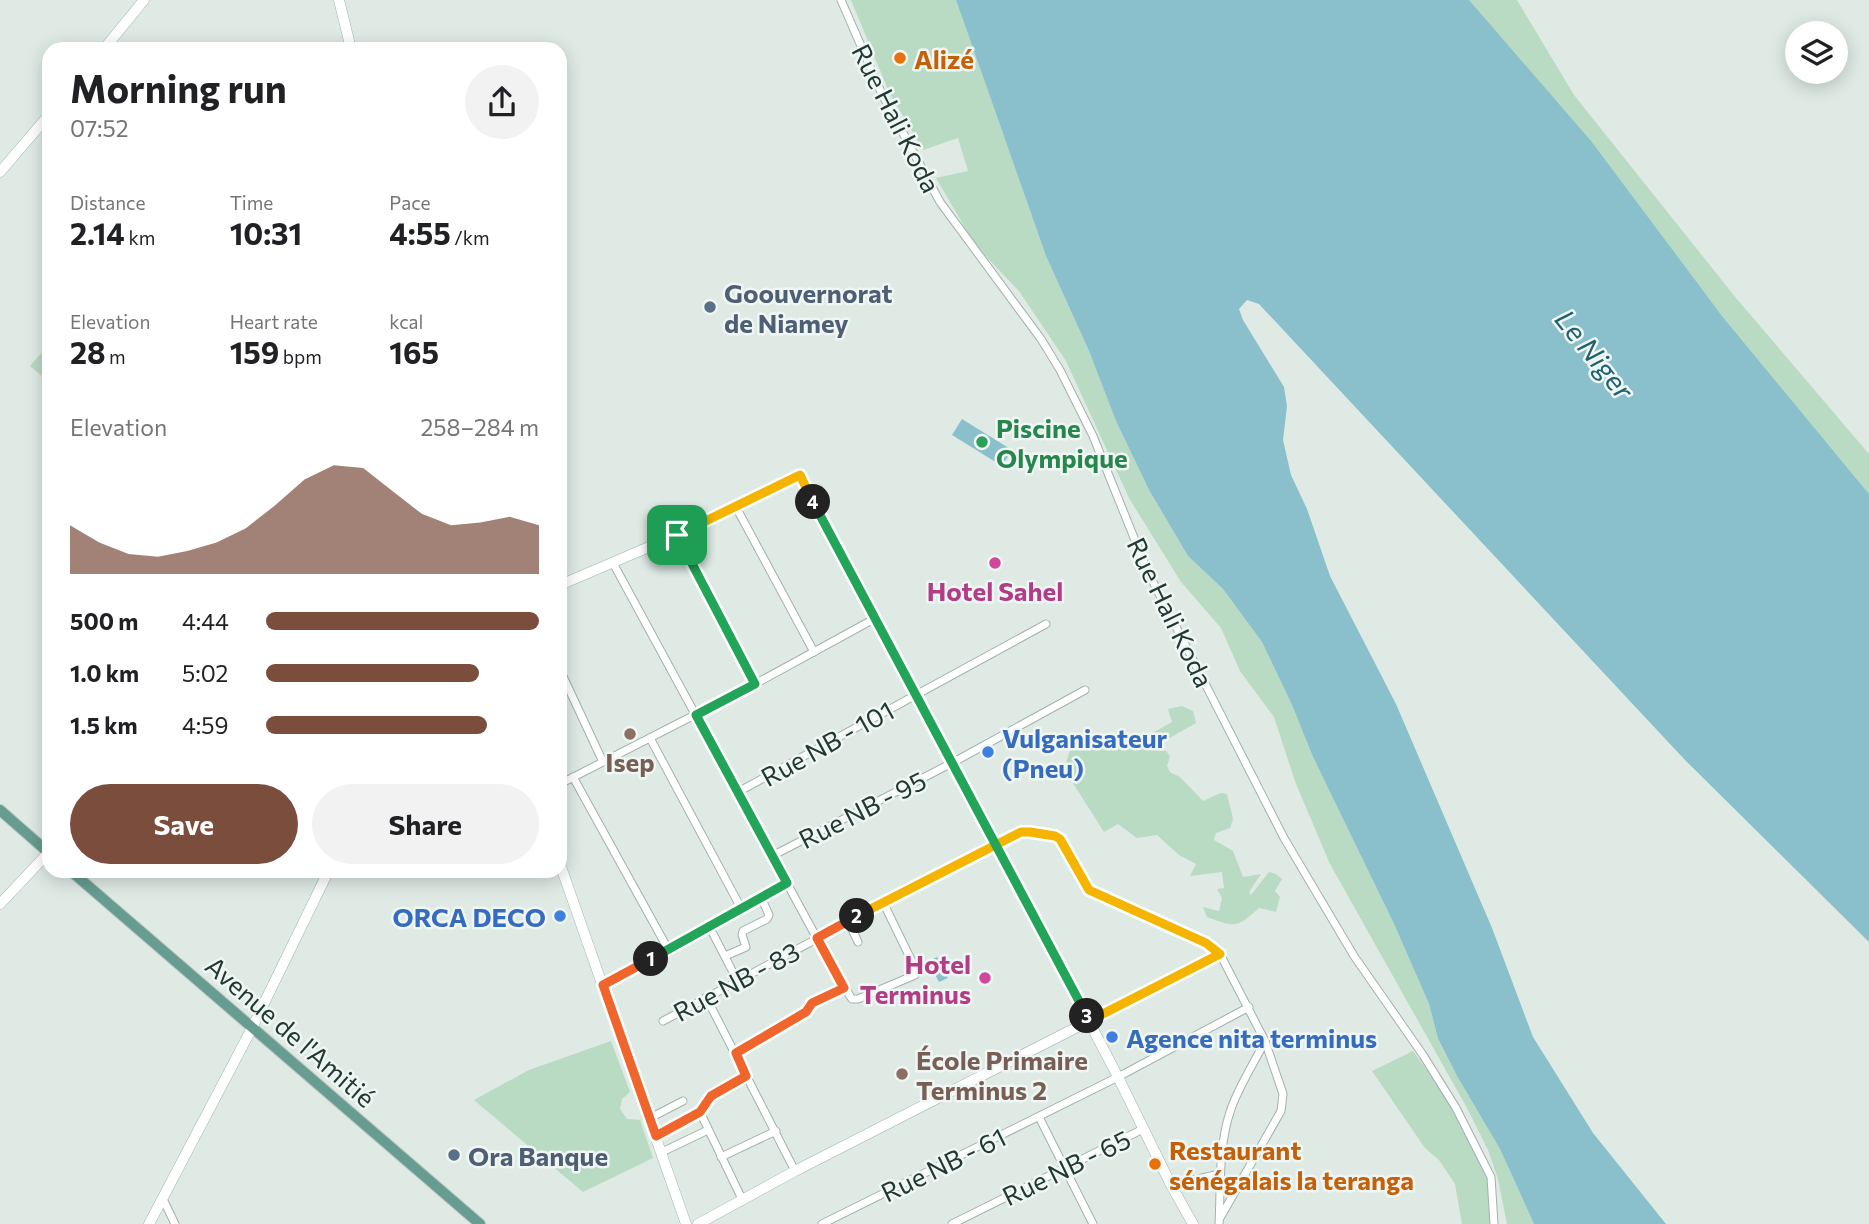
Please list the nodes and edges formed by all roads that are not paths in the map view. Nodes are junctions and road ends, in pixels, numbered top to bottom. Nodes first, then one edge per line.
1 (144, 0) edge
2 (339, 0) edge
3 (841, 0) edge
4 (110, 42) edge
5 (349, 42) edge
6 (42, 123) edge
7 (0, 172) edge
8 (736, 507) junction
9 (677, 535) junction
10 (613, 563) junction
11 (567, 582) edge
12 (874, 619) junction
13 (1046, 624) dead end
14 (814, 652) junction
15 (755, 684) junction
16 (567, 685) edge
17 (1085, 690) dead end
18 (916, 695) junction
19 (696, 715) junction
20 (650, 738) junction
21 (603, 762) junction
22 (952, 762) junction
23 (573, 777) junction
24 (567, 780) edge
25 (738, 792) junction
26 (0, 810) edge
27 (996, 844) junction
28 (42, 847) edge
29 (772, 856) junction
30 (42, 860) edge
31 (79, 878) edge
32 (325, 878) edge
33 (565, 878) edge
34 (787, 883) junction
35 (761, 897) junction
36 (883, 902) junction
37 (0, 904) edge
38 (741, 908) junction
39 (848, 921) junction
40 (709, 926) junction
41 (817, 938) junction
42 (858, 942) dead end
43 (667, 949) junction
44 (1220, 954) junction
45 (725, 956) junction
46 (737, 980) junction
47 (603, 985) junction
48 (844, 988) junction
49 (706, 997) junction
50 (1249, 1007) junction
51 (663, 1021) dead end
52 (1089, 1021) junction
53 (252, 1028) junction
54 (1265, 1041) junction
55 (736, 1053) junction
56 (746, 1076) junction
57 (1118, 1077) junction
58 (683, 1101) dead end
59 (700, 1112) junction
60 (1039, 1117) junction
61 (650, 1118) junction
62 (1143, 1129) junction
63 (708, 1130) junction
64 (776, 1131) junction
65 (656, 1136) junction
66 (662, 1152) junction
67 (721, 1157) junction
68 (1064, 1167) junction
69 (795, 1171) junction
70 (1220, 1174) junction
71 (1171, 1185) junction
72 (163, 1199) junction
73 (742, 1199) junction
74 (1220, 1221) edge
75 (1190, 1222) edge
76 (149, 1224) edge
77 (176, 1224) edge
78 (480, 1224) edge
79 (687, 1224) edge
80 (698, 1224) edge
81 (822, 1224) edge
82 (952, 1224) edge
83 (1093, 1224) edge
84 (1494, 1224) edge

1 - 4 street
2 - 5 street
3 - 84 street, Rue Hali Koda
6 - 7 street
8 - 9 street
8 - 12 street
8 - 14 street
9 - 10 street
9 - 15 street
10 - 11 street
10 - 19 street
12 - 14 street
12 - 18 street
13 - 18 street, Rue NB - 101
14 - 15 street
15 - 19 street
16 - 21 street
17 - 22 street, Rue NB - 95
18 - 22 street
18 - 25 street, Rue NB - 101
19 - 20 street
19 - 25 street
20 - 21 street
20 - 38 street
21 - 23 street
22 - 27 street
22 - 29 street, Rue NB - 95
23 - 24 street
23 - 43 street
25 - 29 street
26 - 28 main road
27 - 36 street, Rue NB - 83
27 - 44 street, Rue NB - 83
27 - 52 street
29 - 34 street
30 - 37 street
31 - 53 main road, Avenue de l'Amitié
32 - 53 street
33 - 47 street
34 - 35 street
34 - 41 street
35 - 38 street
35 - 45 street
36 - 39 street, Rue NB - 83
36 - 48 street
38 - 40 street
39 - 41 street, Rue NB - 83
39 - 42 street
40 - 43 street
40 - 45 street
41 - 46 street, Rue NB - 83
41 - 48 street
43 - 47 street
44 - 50 street
44 - 52 street
45 - 46 street
46 - 49 street, Rue NB - 83
47 - 61 street
48 - 55 street
49 - 51 street, Rue NB - 83
49 - 55 street
50 - 54 street
50 - 57 street, Rue NB - 61
52 - 57 street
52 - 69 street
53 - 72 street
53 - 78 main road, Avenue de l'Amitié
54 - 70 street
54 - 74 street
55 - 56 street
56 - 59 street
56 - 64 street
57 - 60 street, Rue NB - 61
57 - 62 street
58 - 61 street
59 - 63 street
59 - 65 street
60 - 68 street
60 - 81 street, Rue NB - 61
61 - 65 street
62 - 68 street, Rue NB - 65
62 - 71 street
63 - 66 street
63 - 67 street
64 - 67 street
64 - 69 street
65 - 66 street
66 - 79 street
67 - 73 street
68 - 82 street, Rue NB - 65
68 - 83 street
69 - 73 street
70 - 71 street
70 - 74 street
71 - 75 street
72 - 76 street
72 - 77 street
73 - 80 street

